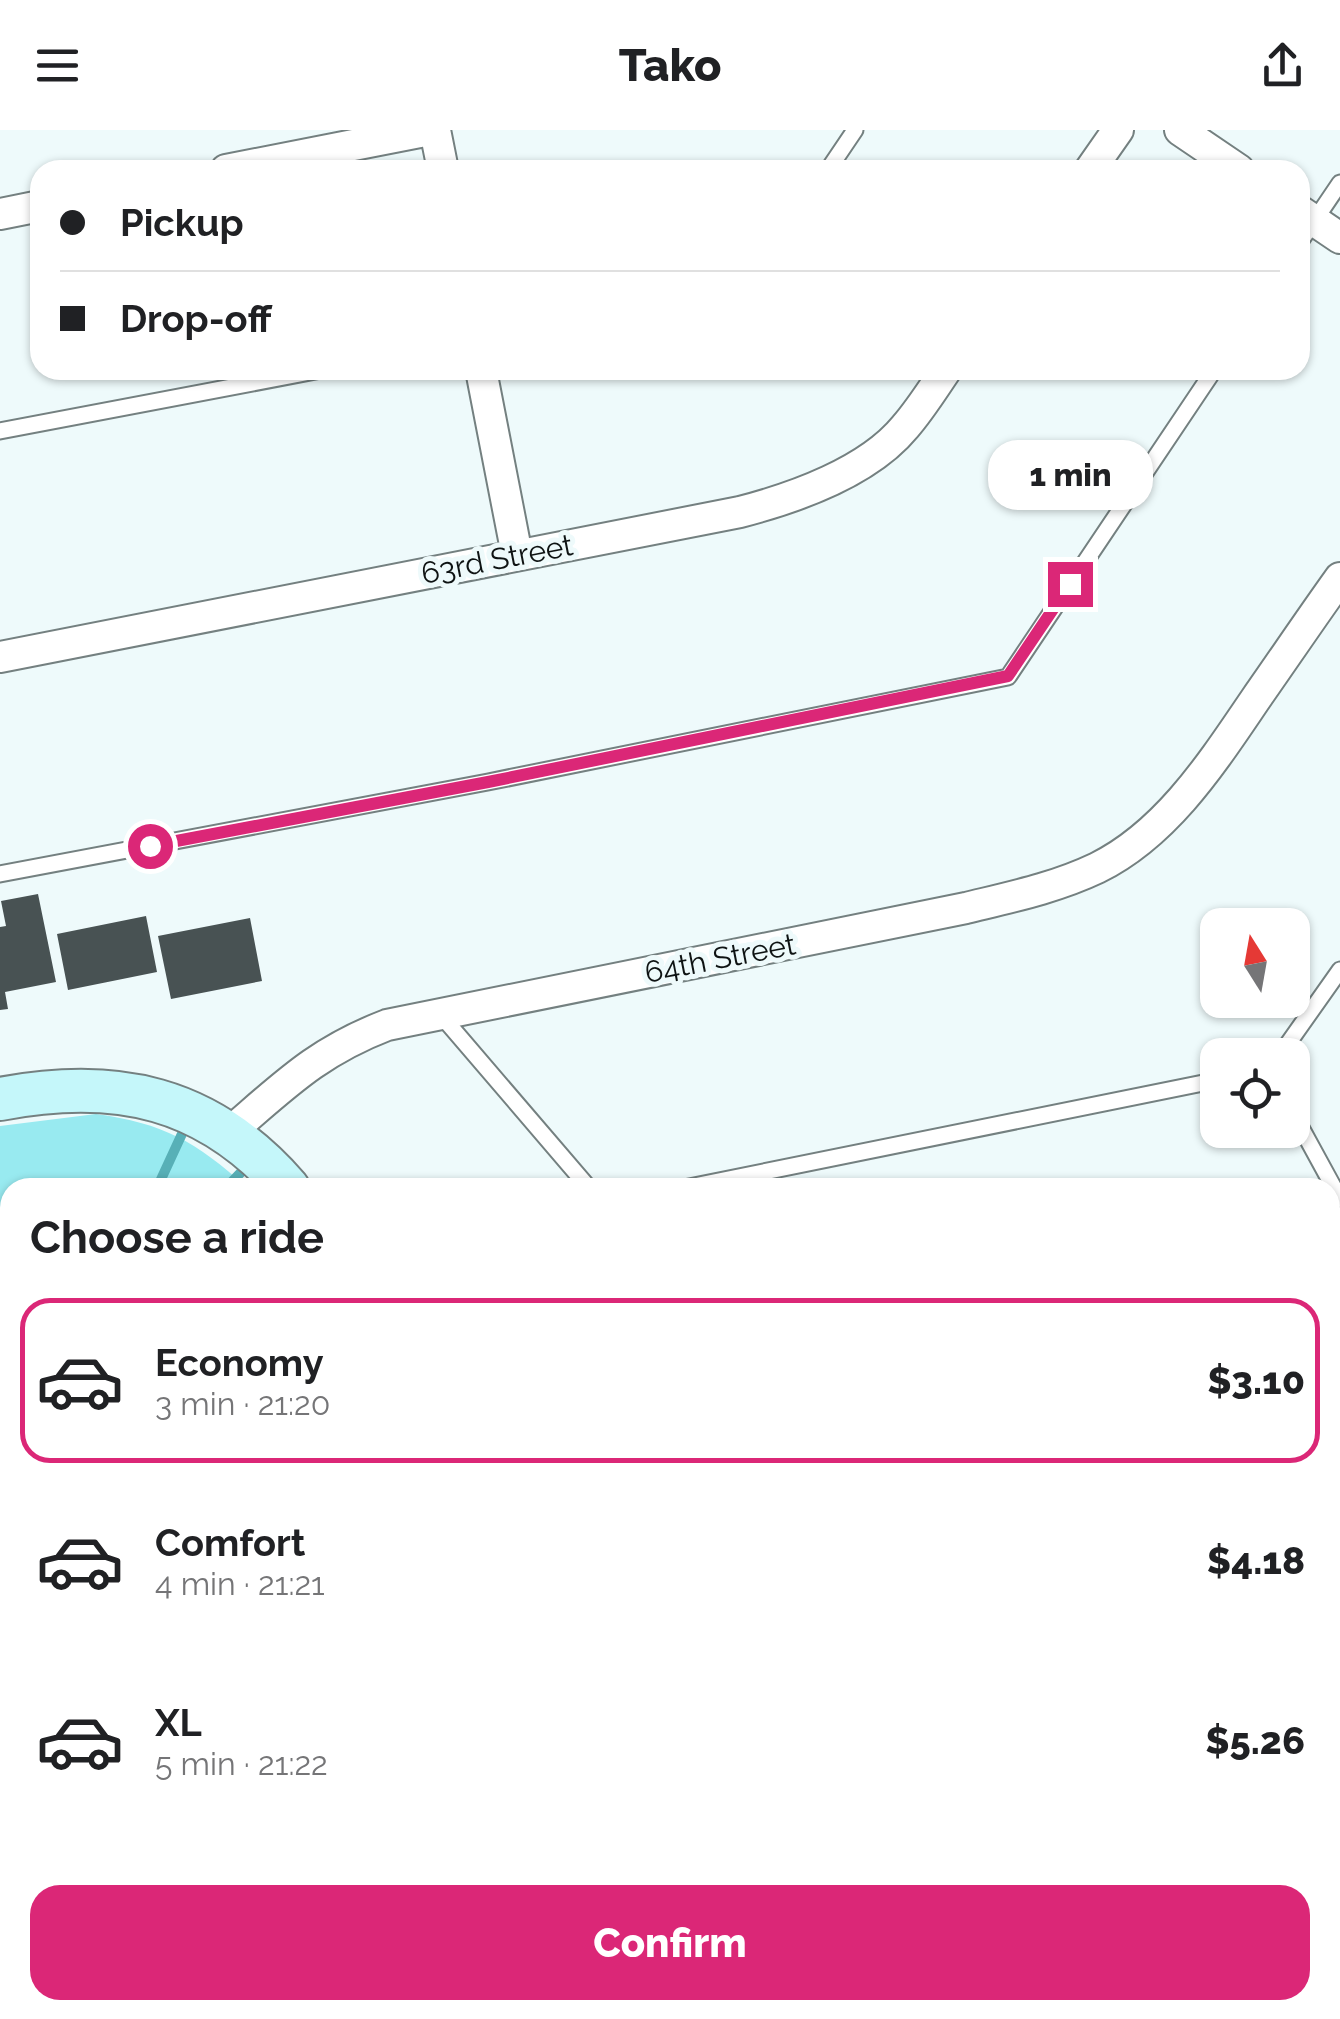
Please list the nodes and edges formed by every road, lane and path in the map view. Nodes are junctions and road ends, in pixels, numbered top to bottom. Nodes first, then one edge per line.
1 (432, 130) edge
2 (855, 130) edge
3 (1118, 130) edge
4 (1180, 130) edge
5 (278, 160) edge
6 (440, 160) edge
7 (835, 160) edge
8 (1097, 160) edge
9 (1224, 160) edge
10 (1340, 182) edge
11 (30, 208) edge
12 (0, 214) edge
13 (1310, 219) edge
14 (1310, 227) edge
15 (1340, 238) edge
16 (270, 380) edge
17 (483, 380) edge
18 (939, 380) edge
19 (1207, 380) edge
20 (0, 432) edge
21 (517, 555) junction
22 (1340, 578) edge
23 (0, 657) edge
24 (0, 874) edge
25 (1340, 970) edge
26 (440, 1014) junction
27 (1292, 1038) edge
28 (1200, 1084) edge
29 (0, 1099) edge
30 (230, 1132) junction
31 (1310, 1144) edge
32 (278, 1178) edge
33 (579, 1178) edge
34 (733, 1178) edge
35 (1329, 1178) edge

1 - 5 street
1 - 6 street
2 - 7 lane
3 - 8 street
4 - 9 street
10 - 13 lane
11 - 12 street
14 - 15 street
16 - 20 lane
17 - 21 street
18 - 21 street, 63rd Street
19 - 24 lane
21 - 23 street, 63rd Street
22 - 26 street, 64th Street
25 - 27 lane
26 - 30 street, 64th Street
26 - 33 lane
28 - 34 lane
29 - 30 street
30 - 32 street
31 - 35 lane

